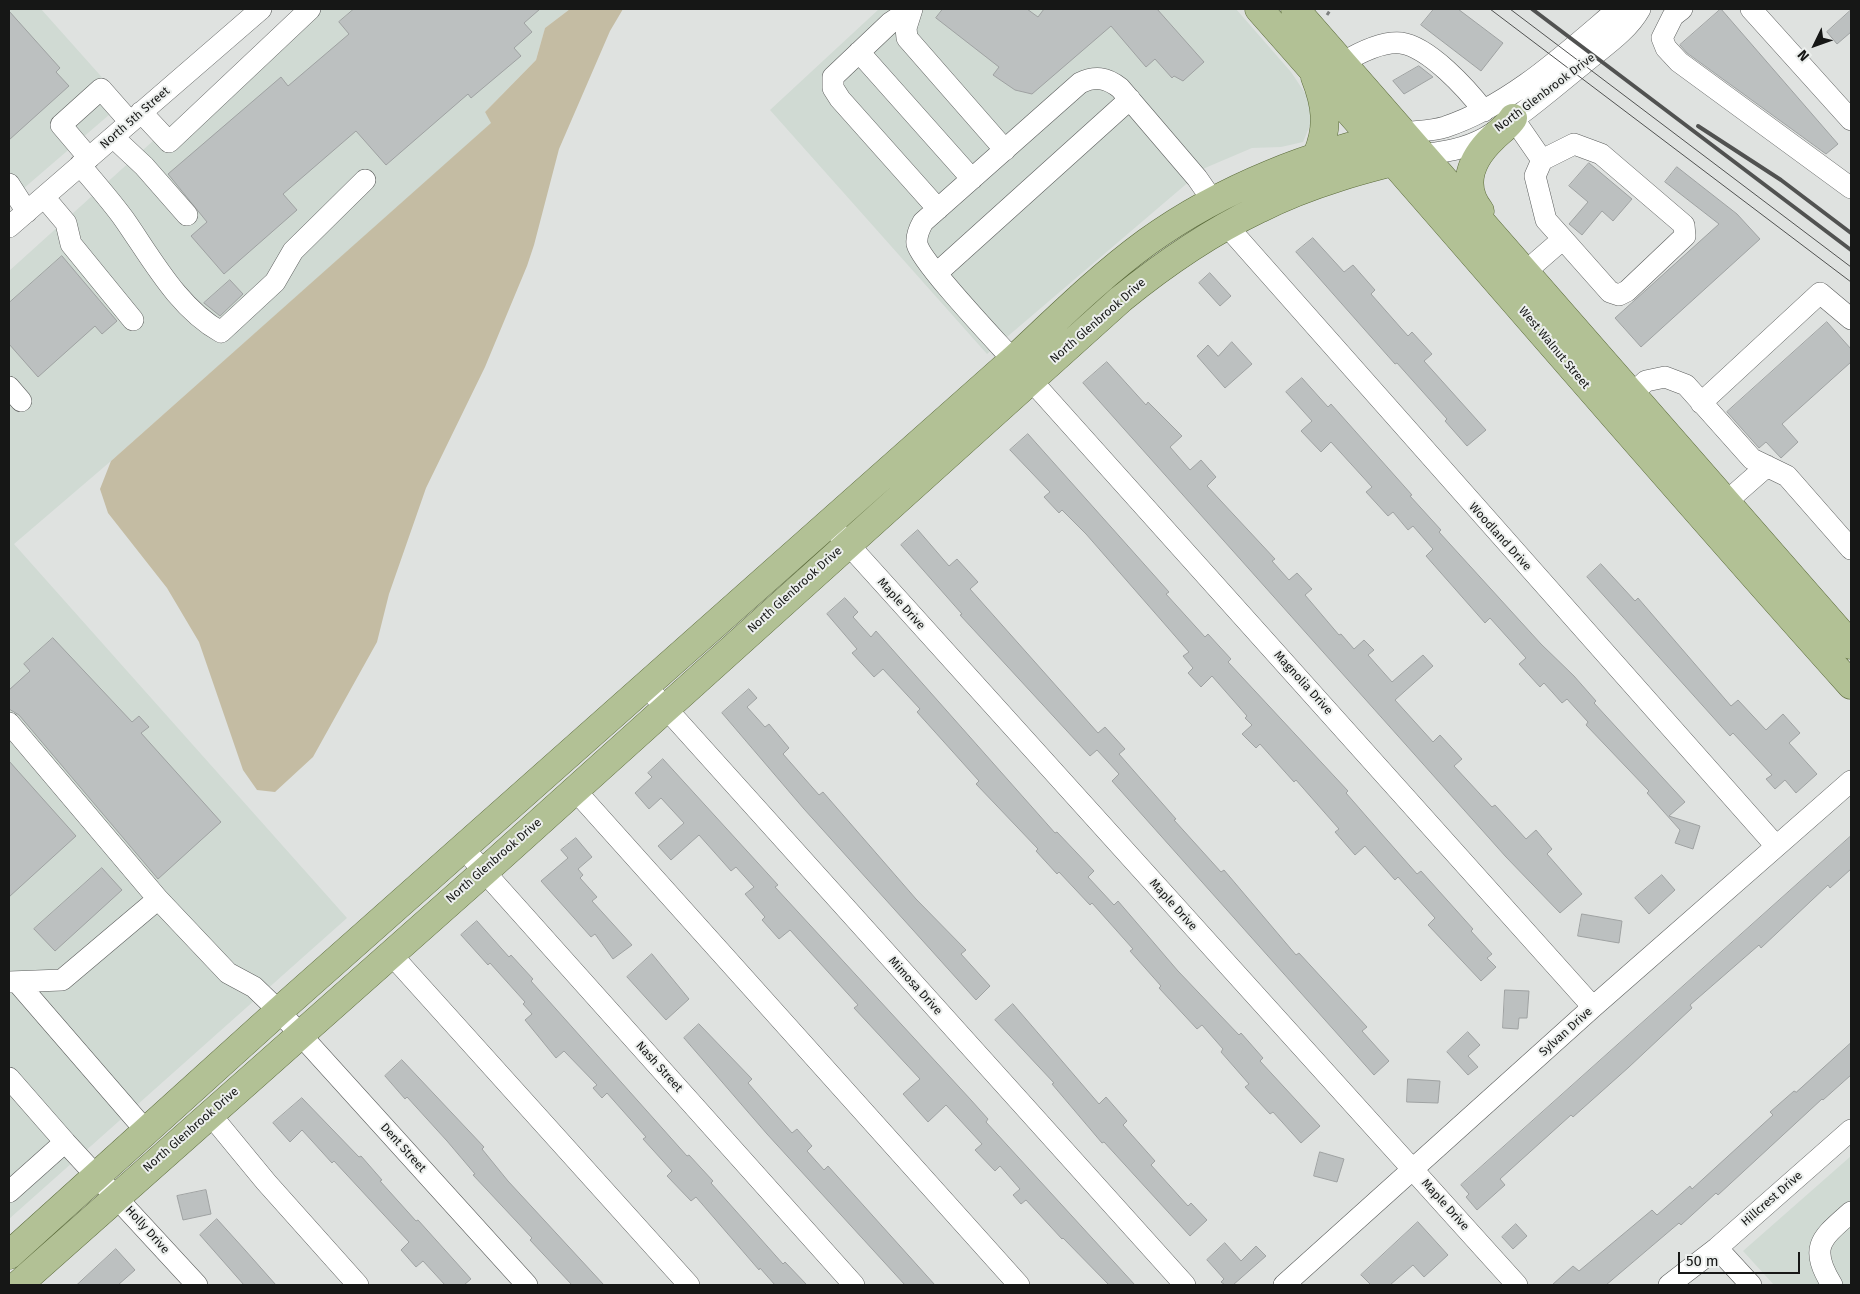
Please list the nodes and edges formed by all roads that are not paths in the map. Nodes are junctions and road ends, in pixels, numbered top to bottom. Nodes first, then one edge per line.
1 (261, 9) edge
2 (310, 9) edge
3 (911, 9) edge
4 (1259, 9) edge
5 (1295, 9) edge
6 (1618, 9) edge
7 (1640, 9) edge
8 (1681, 9) edge
9 (1751, 9) edge
10 (859, 52) junction
11 (1342, 63) junction
12 (1310, 67) junction
13 (1130, 99) junction
14 (1484, 110) junction
15 (136, 117) junction
16 (1513, 118) junction
17 (1851, 120) edge
18 (1403, 133) junction
19 (113, 137) junction
20 (1374, 140) junction
21 (1005, 150) junction
22 (1317, 155) junction
23 (1422, 155) junction
24 (1542, 160) junction
25 (85, 162) junction
26 (1394, 162) junction
27 (972, 179) junction
28 (365, 180) dead end
29 (9, 184) edge
30 (1849, 192) edge
31 (44, 197) junction
32 (1213, 201) junction
33 (938, 209) junction
34 (26, 212) junction
35 (188, 215) dead end
36 (1227, 226) junction
37 (9, 227) edge
38 (1563, 240) junction
39 (1525, 272) junction
40 (938, 273) junction
41 (1851, 319) edge
42 (133, 320) dead end
43 (1013, 360) junction
44 (1032, 380) junction
45 (1631, 394) junction
46 (1701, 403) junction
47 (1610, 414) junction
48 (1767, 466) junction
49 (1726, 502) junction
50 (838, 534) junction
51 (1851, 550) edge
52 (1848, 634) edge
53 (1820, 651) junction
54 (1851, 685) edge
55 (646, 686) junction
56 (666, 707) junction
57 (9, 723) edge
58 (1851, 781) edge
59 (574, 790) junction
60 (1776, 846) junction
61 (464, 849) junction
62 (484, 872) junction
63 (158, 899) junction
64 (390, 953) junction
65 (13, 982) edge
66 (1594, 1007) junction
67 (279, 1011) junction
68 (299, 1034) junction
69 (9, 1078) edge
70 (210, 1114) junction
71 (1851, 1130) edge
72 (146, 1131) junction
73 (65, 1142) junction
74 (1413, 1170) junction
75 (96, 1175) junction
76 (9, 1192) edge
77 (116, 1196) junction
78 (1851, 1212) edge
79 (1717, 1248) junction
80 (9, 1255) edge
81 (24, 1283) edge
82 (197, 1285) edge
83 (358, 1285) edge
84 (527, 1285) edge
85 (689, 1285) edge
86 (854, 1285) edge
87 (1019, 1285) edge
88 (1185, 1285) edge
89 (1284, 1285) edge
90 (1518, 1285) edge
91 (1669, 1285) edge
92 (1750, 1285) edge
93 (1832, 1285) edge

1 - 15 street, North 5th Street
2 - 15 street
3 - 10 street
3 - 21 street
4 - 12 main road, West Walnut Street
5 - 11 main road
6 - 14 street, North Glenbrook Drive
7 - 16 street, North Glenbrook Drive
8 - 30 street
9 - 17 street
10 - 27 street
10 - 33 street
11 - 14 street
11 - 18 main road
12 - 20 main road, West Walnut Street
12 - 22 main road
13 - 21 street, Magnolia Drive
13 - 32 street, Magnolia Drive
13 - 40 street
14 - 18 street, North Glenbrook Drive
15 - 19 street, North 5th Street
15 - 25 street
16 - 23 street, North Glenbrook Drive
16 - 24 street
16 - 39 main road
18 - 20 main road, North Glenbrook Drive
18 - 23 main road
19 - 25 street, North 5th Street
19 - 35 street
20 - 22 main road, North Glenbrook Drive
20 - 26 main road, West Walnut Street
21 - 27 street, Magnolia Drive
22 - 32 main road, North Glenbrook Drive
23 - 26 main road, North Glenbrook Drive
23 - 39 main road
24 - 38 street
24 - 38 street
25 - 28 street
25 - 31 street, North 5th Street
26 - 36 main road, North Glenbrook Drive
26 - 47 main road, West Walnut Street
27 - 33 street, Magnolia Drive
29 - 34 street
31 - 34 street, North 5th Street
31 - 42 street
32 - 43 main road, North Glenbrook Drive
33 - 40 street, Magnolia Drive
34 - 37 street, North 5th Street
36 - 44 main road, North Glenbrook Drive
36 - 60 street, Woodland Drive
38 - 39 street
39 - 45 main road
40 - 43 street, Magnolia Drive
41 - 46 street
43 - 44 street, Magnolia Drive
43 - 50 main road, North Glenbrook Drive
44 - 50 main road, North Glenbrook Drive
44 - 66 street, Magnolia Drive
45 - 46 street
45 - 47 street
45 - 49 main road
46 - 48 street
47 - 53 main road, West Walnut Street
48 - 49 street
48 - 51 street
49 - 52 main road
50 - 55 main road, North Glenbrook Drive
50 - 56 main road, North Glenbrook Drive
50 - 74 street, Maple Drive
52 - 53 street
53 - 54 main road, West Walnut Street
55 - 56 street, Mimosa Drive
55 - 61 main road, North Glenbrook Drive
56 - 59 main road, North Glenbrook Drive
56 - 88 street, Mimosa Drive
57 - 63 street, Dent Street
58 - 60 street, Sylvan Drive
59 - 62 main road, North Glenbrook Drive
59 - 87 street
60 - 66 street, Sylvan Drive
61 - 62 street, Nash Street
61 - 67 main road, North Glenbrook Drive
62 - 64 main road, North Glenbrook Drive
62 - 86 street, Nash Street
63 - 65 street
63 - 67 street, Dent Street
64 - 68 main road, North Glenbrook Drive
64 - 85 street
65 - 72 street
66 - 74 street, Sylvan Drive
67 - 68 street, Dent Street
67 - 72 main road, North Glenbrook Drive
68 - 70 main road, North Glenbrook Drive
68 - 84 street, Dent Street
69 - 73 street, Holly Drive
70 - 77 main road, North Glenbrook Drive
70 - 83 street
71 - 79 street, Hillcrest Drive
72 - 75 main road, North Glenbrook Drive
73 - 75 street, Holly Drive
73 - 76 street
74 - 89 street, Sylvan Drive
74 - 90 street, Maple Drive
75 - 77 street, Holly Drive
75 - 80 main road, North Glenbrook Drive
77 - 81 main road, North Glenbrook Drive
77 - 82 street, Holly Drive
78 - 93 street
79 - 91 street, Hillcrest Drive
79 - 92 street

